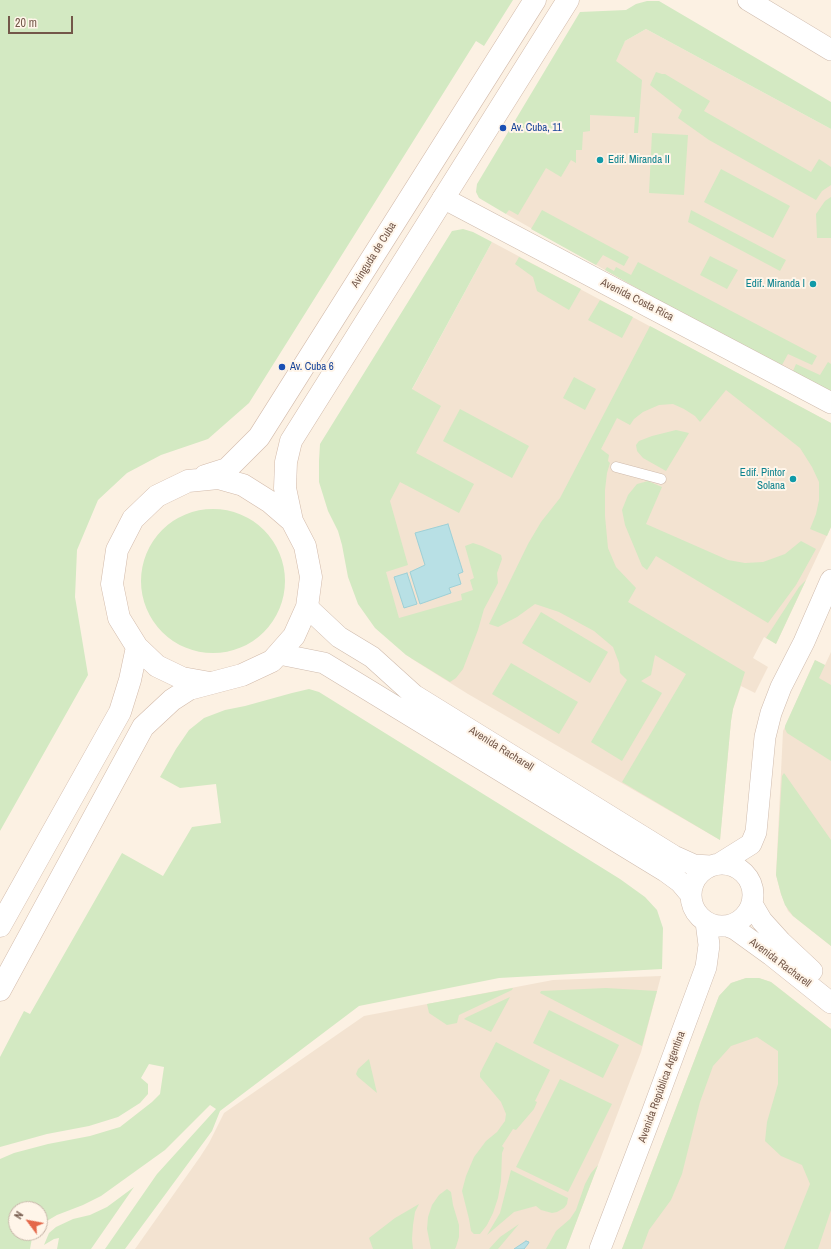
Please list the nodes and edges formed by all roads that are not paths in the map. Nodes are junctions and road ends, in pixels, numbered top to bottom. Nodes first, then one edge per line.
1 (535, 0) edge
2 (568, 0) edge
3 (748, 0) edge
4 (831, 50) edge
5 (444, 198) junction
6 (831, 402) edge
7 (616, 467) dead end
8 (661, 479) dead end
9 (188, 481) junction
10 (292, 521) junction
11 (831, 580) edge
12 (307, 606) junction
13 (137, 647) junction
14 (279, 654) junction
15 (210, 683) junction
16 (715, 865) junction
17 (691, 895) junction
18 (752, 904) junction
19 (706, 922) junction
20 (0, 926) edge
21 (727, 926) junction
22 (831, 987) edge
23 (0, 990) edge
24 (831, 1003) edge
25 (600, 1249) edge

1 - 9 main road, Avinguda de Cuba
2 - 5 main road
3 - 4 street
5 - 6 street, Avenida Costa Rica
5 - 10 main road
7 - 8 lane
9 - 10 main road
9 - 13 main road
10 - 12 main road
11 - 16 street
12 - 14 main road
12 - 16 street, Avenida Racharell
13 - 15 main road
13 - 20 main road
14 - 15 main road
14 - 17 street, Avenida Racharell
15 - 23 main road
16 - 17 street
16 - 18 street
17 - 19 street
18 - 21 street
18 - 22 street, Avenida Racharell
19 - 21 street
19 - 25 street, Avenida República Argentina
21 - 24 street, Avenida Racharell

